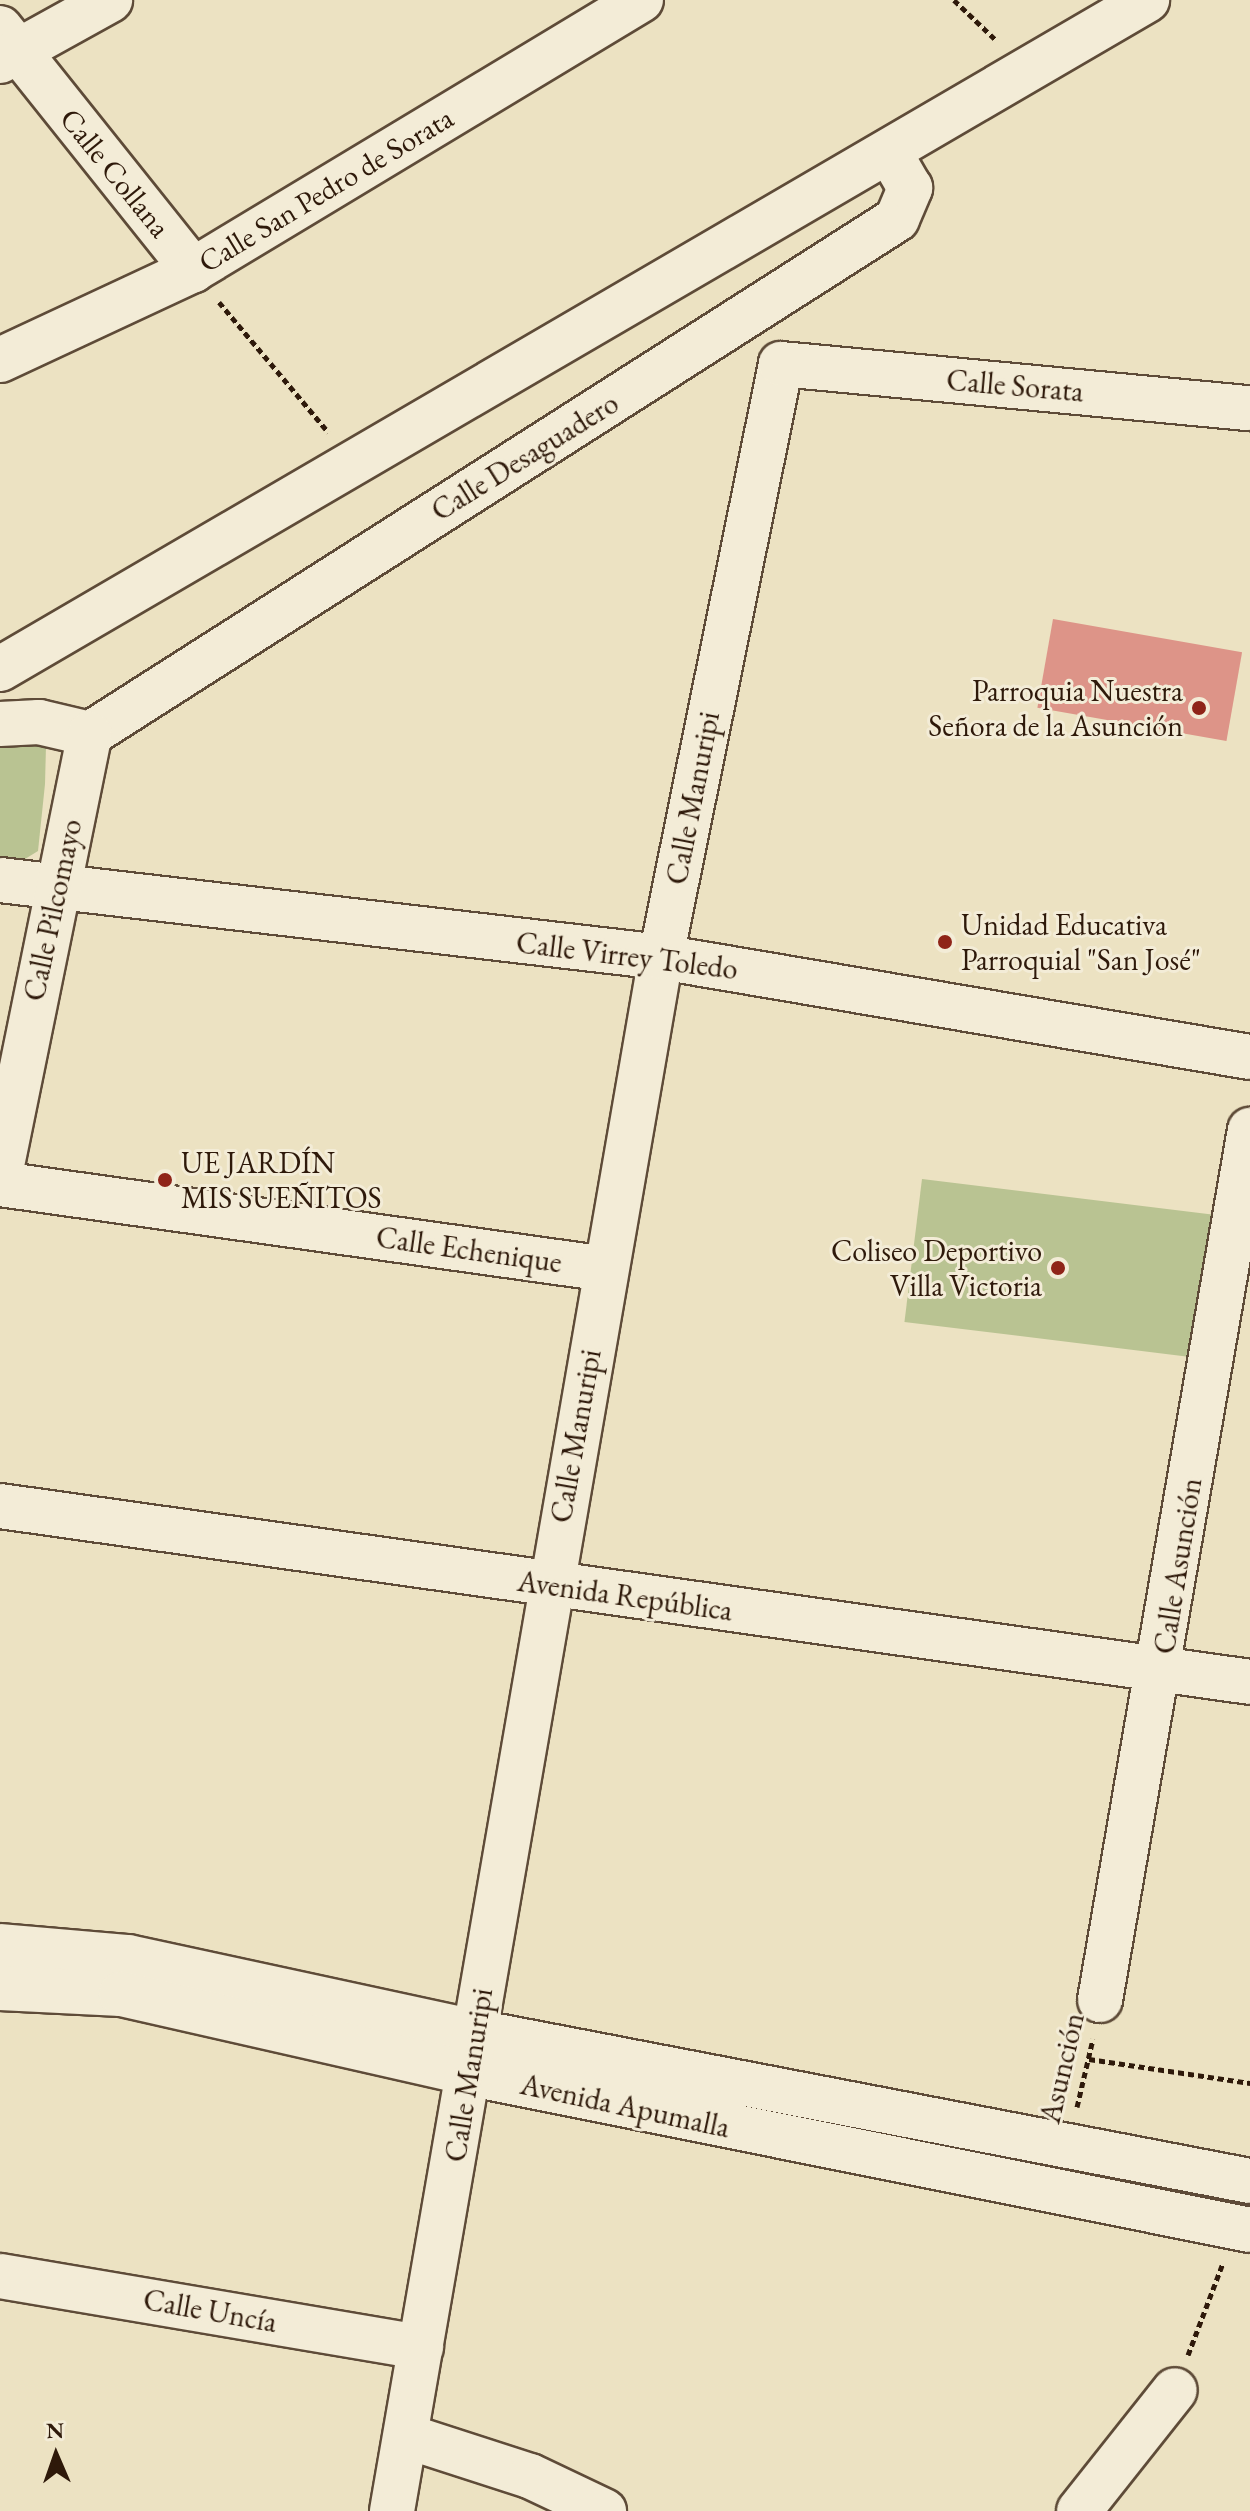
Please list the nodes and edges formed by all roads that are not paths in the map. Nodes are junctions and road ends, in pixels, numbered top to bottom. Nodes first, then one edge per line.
1 (110, 0) edge
2 (641, 0) edge
3 (1147, 0) edge
4 (6, 47) edge
5 (890, 154) junction
6 (193, 270) junction
7 (0, 360) edge
8 (781, 364) joint
9 (1250, 408) edge
10 (0, 669) edge
11 (0, 724) edge
12 (90, 734) junction
13 (0, 880) edge
14 (55, 890) junction
15 (661, 957) junction
16 (1250, 1057) edge
17 (1250, 1130) edge
18 (0, 1175) edge
19 (0, 1184) edge
20 (606, 1269) junction
21 (0, 1506) edge
22 (550, 1586) junction
23 (1160, 1672) junction
24 (1250, 1682) edge
25 (0, 1946) edge
26 (0, 1988) edge
27 (1100, 2000) road end
28 (474, 2053) junction
29 (1250, 2181) edge
30 (1243, 2228) edge
31 (0, 2276) edge
32 (421, 2347) junction
33 (1175, 2390) road end
34 (406, 2436) junction
35 (392, 2511) edge
36 (604, 2511) edge
37 (1079, 2511) edge

1 - 4 street
2 - 6 street, Calle San Pedro de Sorata
3 - 5 street
4 - 6 street, Calle Collana
5 - 10 street
5 - 12 street, Calle Desaguadero
6 - 7 street, Calle San Pedro de Sorata
8 - 9 street, Calle Sorata
8 - 15 street, Calle Manuripi
11 - 12 street
12 - 14 street, Calle Pilcomayo
13 - 14 street, Calle Virrey Toledo
14 - 15 street, Calle Virrey Toledo
14 - 18 street, Calle Pilcomayo
15 - 16 street, Calle Virrey Toledo
15 - 20 street, Calle Manuripi
17 - 23 street, Calle Asunción
19 - 20 street, Calle Echenique
20 - 22 street, Calle Manuripi
21 - 22 street, Avenida República
22 - 23 street, Avenida República
22 - 28 street, Calle Manuripi
23 - 24 street, Avenida República
23 - 27 street, Calle Asunción
25 - 28 street, Avenida Apumalla
26 - 28 street, Avenida Apumalla
28 - 29 street, Avenida Apumalla
28 - 30 street, Avenida Apumalla
28 - 32 street, Calle Manuripi
31 - 32 street, Calle Uncía
32 - 34 street, Calle Manuripi
33 - 37 street
34 - 35 street, Calle Manuripi
34 - 36 street

